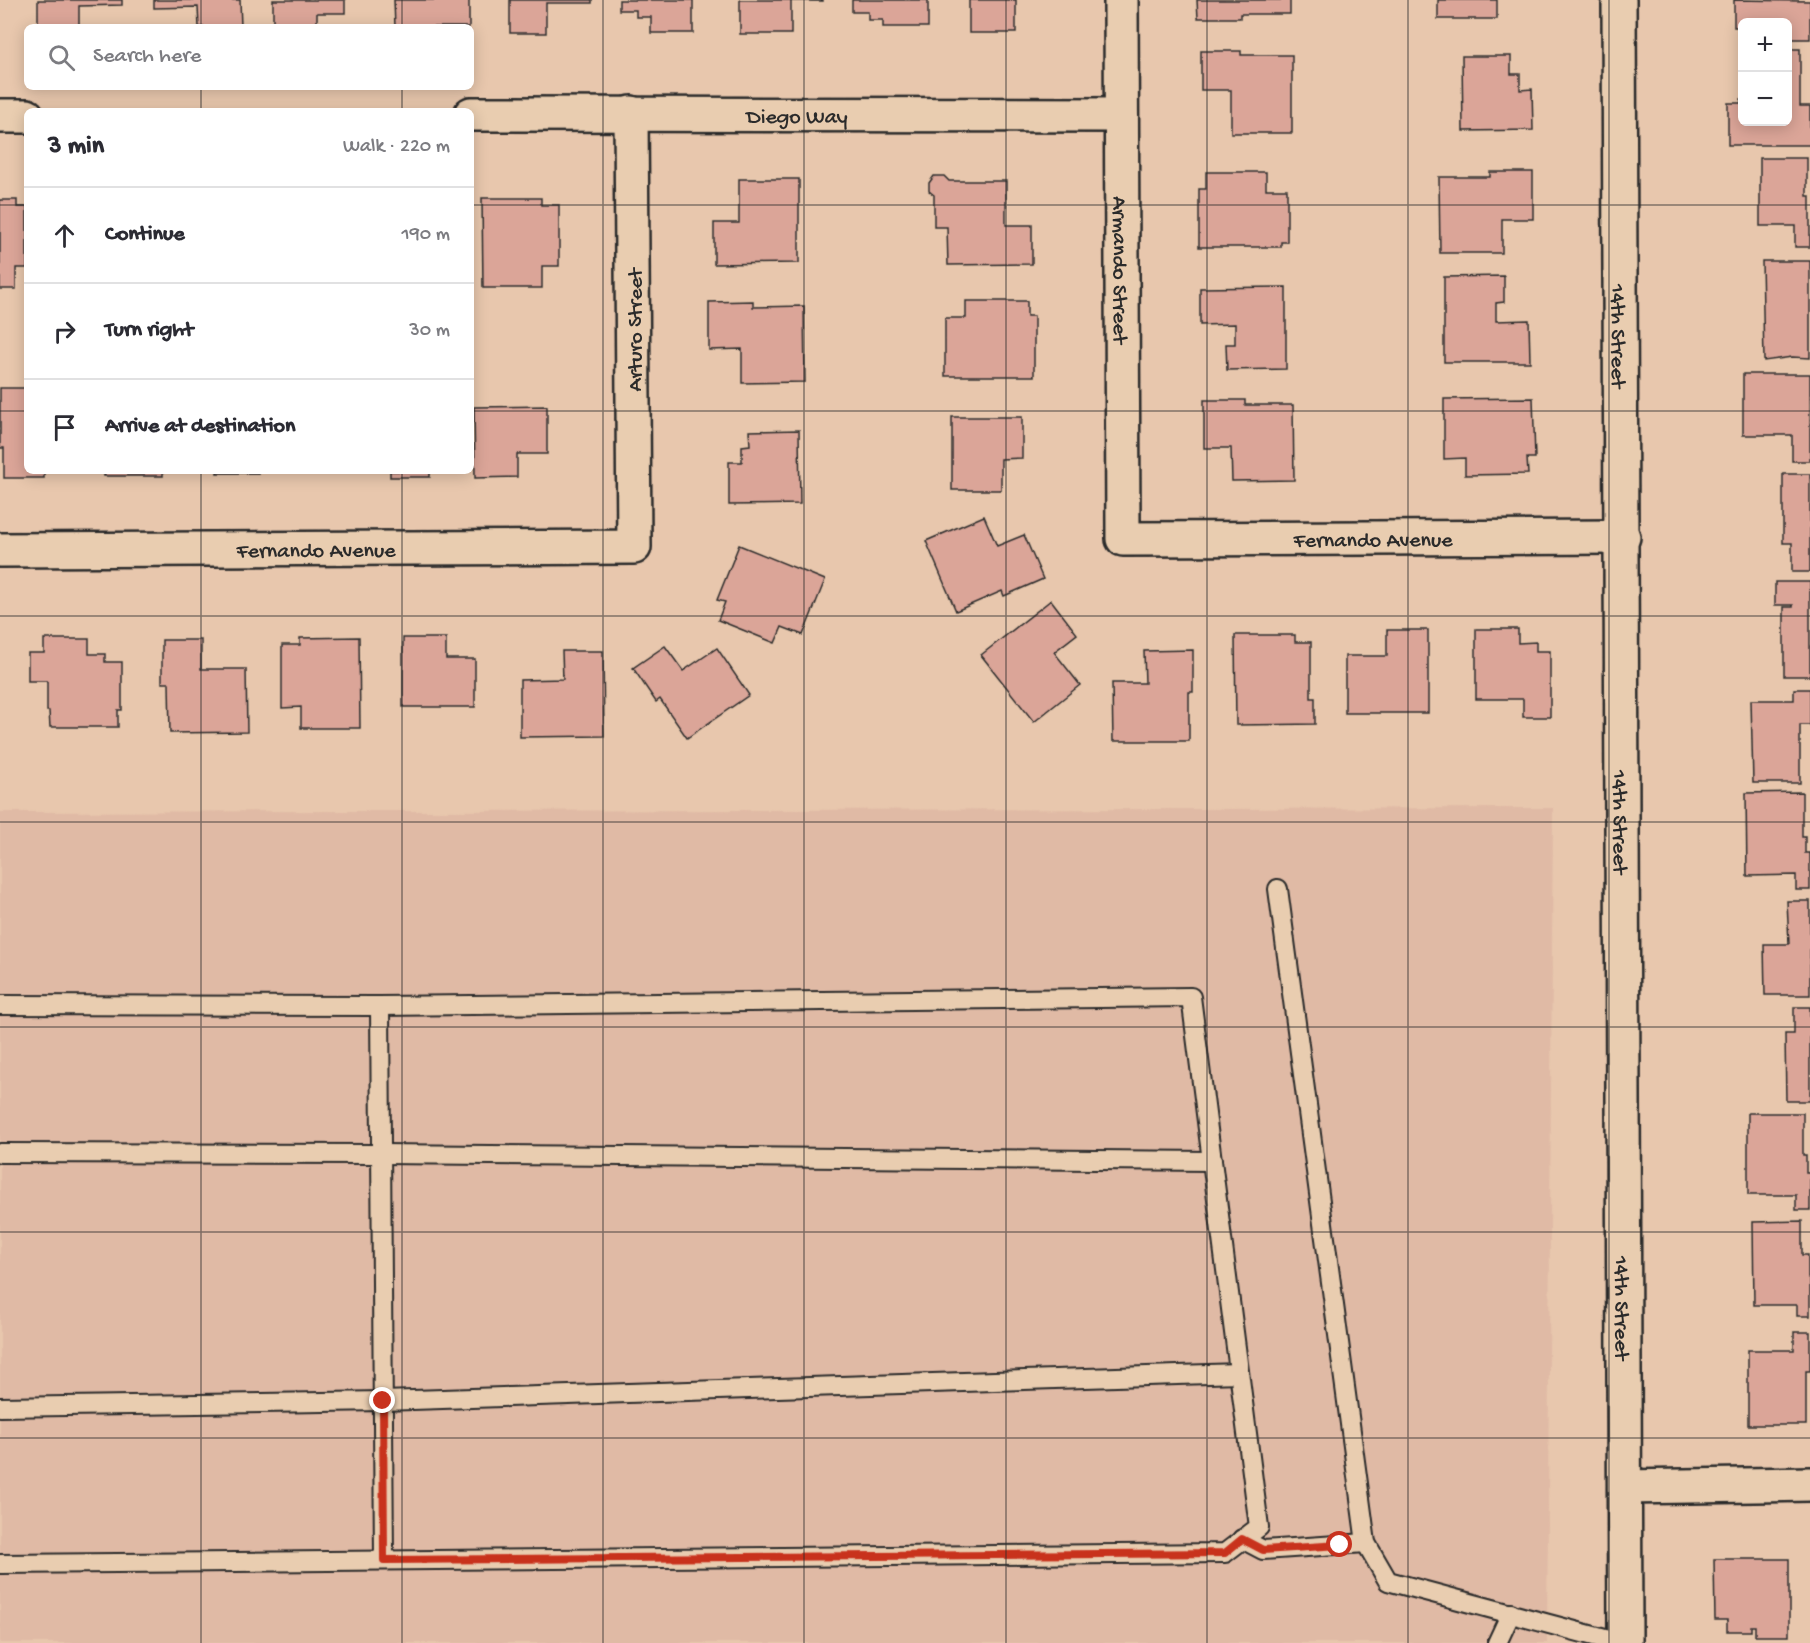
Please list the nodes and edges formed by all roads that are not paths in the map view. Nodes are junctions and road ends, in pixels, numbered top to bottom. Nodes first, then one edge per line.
1 (1120, 0) edge
2 (1619, 0) edge
3 (632, 113) junction
4 (474, 114) edge
5 (1121, 115) junction
6 (0, 116) edge
7 (24, 116) edge
8 (1623, 537) junction
9 (1123, 539) joint
10 (634, 547) joint
11 (0, 550) edge
12 (1278, 889) dead end
13 (0, 1005) edge
14 (380, 1006) junction
15 (0, 1153) edge
16 (381, 1154) junction
17 (1212, 1161) junction
18 (1239, 1373) junction
19 (383, 1401) junction
20 (0, 1407) edge
21 (1810, 1484) edge
22 (1625, 1487) junction
23 (1242, 1539) junction
24 (1366, 1543) junction
25 (384, 1560) junction
26 (0, 1564) edge
27 (1511, 1613) junction
28 (1497, 1643) edge
29 (1620, 1643) edge
30 (1625, 1643) edge

1 - 5 street, Armando Street
2 - 8 street, 14th Street
3 - 4 street, Diego Way
3 - 5 street, Diego Way
3 - 10 street, Arturo Street
5 - 9 street, Armando Street
6 - 7 street
8 - 9 street, Fernando Avenue
8 - 22 street, 14th Street
10 - 11 street, Fernando Avenue
12 - 24 lane
13 - 14 lane
14 - 16 lane
14 - 17 lane
15 - 16 lane
16 - 17 lane
16 - 19 lane
17 - 18 lane
18 - 19 lane
18 - 23 lane
19 - 20 lane
19 - 25 lane
21 - 22 street
22 - 30 street, 14th Street
23 - 24 lane
23 - 25 lane
24 - 27 lane
25 - 26 lane
27 - 28 lane
27 - 29 lane

